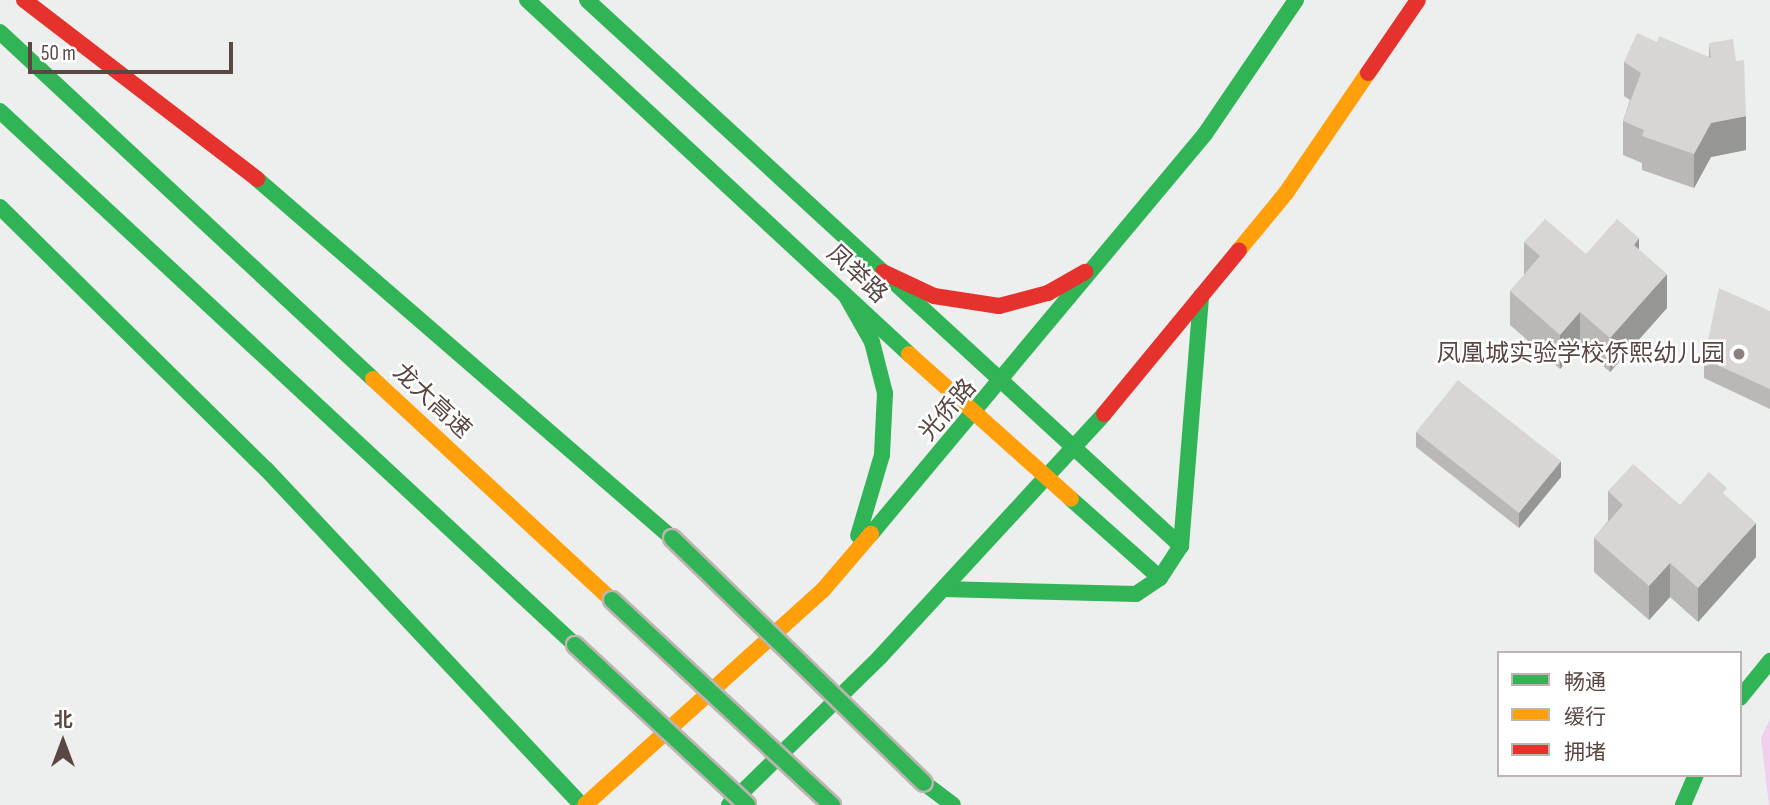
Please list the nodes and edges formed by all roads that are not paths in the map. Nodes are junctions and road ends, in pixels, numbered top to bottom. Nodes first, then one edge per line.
1 (24, 0) edge
2 (527, 0) edge
3 (587, 0) edge
4 (1296, 0) edge
5 (1418, 0) edge
6 (0, 32) edge
7 (0, 111) edge
8 (0, 206) edge
9 (1103, 258) junction
10 (883, 272) junction
11 (846, 296) junction
12 (1201, 296) junction
13 (1002, 382) junction
14 (975, 413) junction
15 (1075, 449) junction
16 (1048, 478) junction
17 (1181, 546) junction
18 (838, 572) junction
19 (1160, 578) junction
20 (943, 589) junction
21 (1770, 661) edge
22 (1742, 696) edge
23 (1695, 777) edge
24 (583, 805) edge
25 (729, 805) edge
26 (747, 805) edge
27 (832, 805) edge
28 (953, 805) edge
29 (1683, 805) edge

1 - 28 main road, bridge
2 - 11 main road, 凤举路
3 - 10 main road, 凤举路
4 - 9 main road, 光侨路
5 - 12 main road
6 - 27 main road, 龙大高速, bridge
7 - 26 main road, bridge
8 - 24 main road
9 - 10 main road
9 - 13 main road, 光侨路
10 - 13 main road, 凤举路
11 - 14 main road, 凤举路
11 - 18 main road
12 - 15 main road
12 - 17 main road
13 - 14 main road, 光侨路
13 - 15 main road, 凤举路
14 - 16 main road, 凤举路
14 - 18 main road, 光侨路
15 - 16 main road
15 - 17 main road, 凤举路
16 - 19 main road, 凤举路
16 - 20 main road
17 - 19 main road
18 - 24 main road, 光侨路
19 - 20 main road
20 - 25 main road
21 - 22 main road
23 - 29 main road

